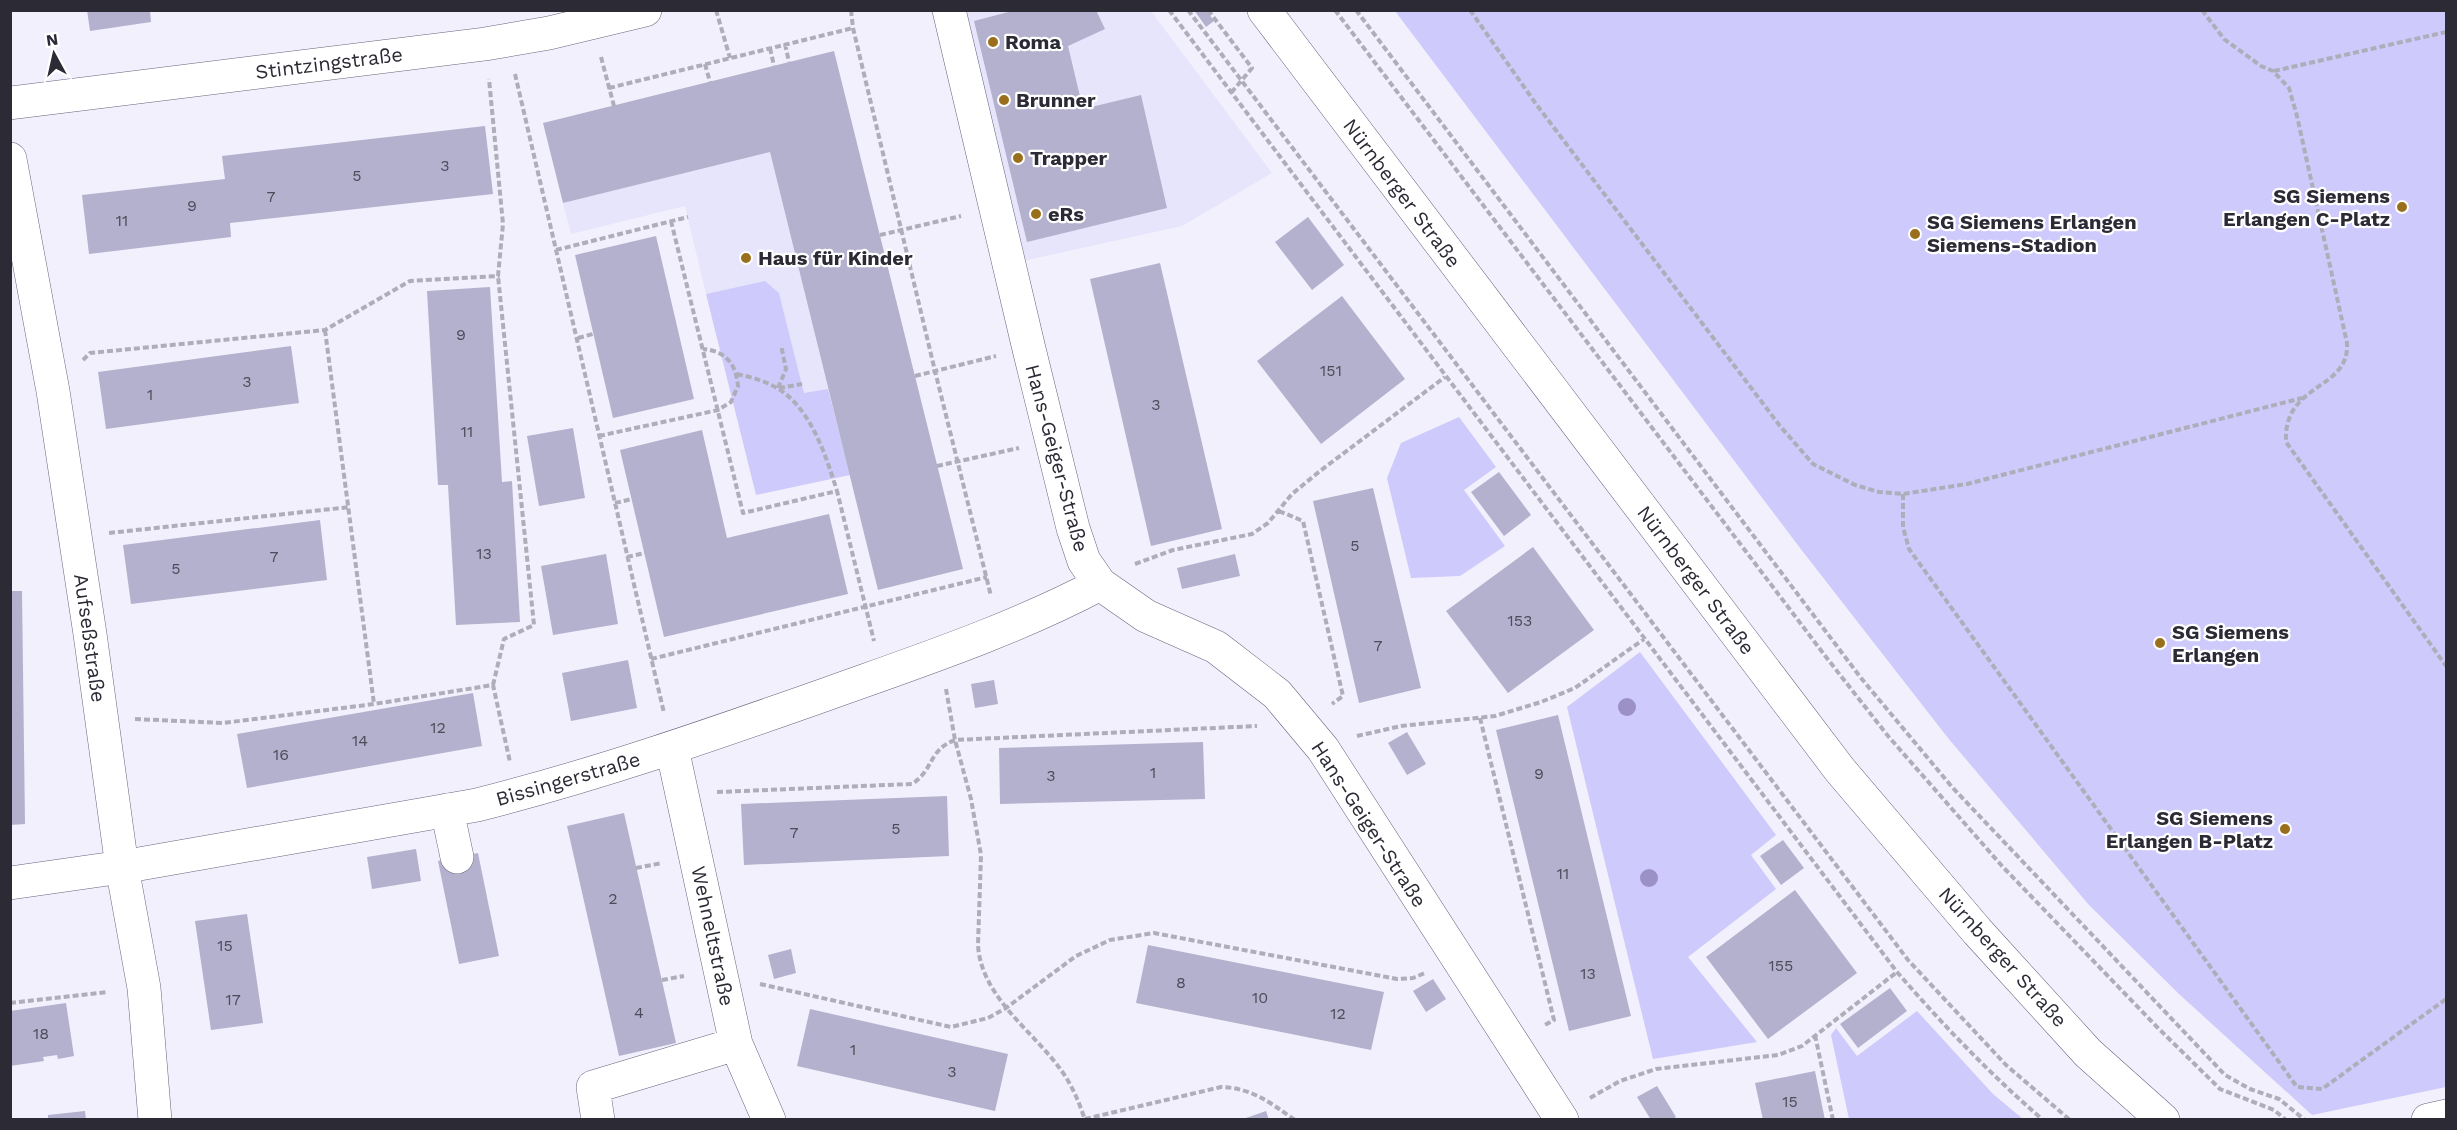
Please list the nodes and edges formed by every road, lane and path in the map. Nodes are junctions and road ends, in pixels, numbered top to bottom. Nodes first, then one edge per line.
1 (645, 10) edge
2 (716, 10) edge
3 (851, 10) edge
4 (949, 10) edge
5 (1169, 10) edge
6 (1188, 10) edge
7 (1208, 10) edge
8 (1264, 10) edge
9 (1335, 10) edge
10 (1356, 10) edge
11 (1470, 10) edge
12 (2202, 10) edge
13 (591, 23) junction
14 (853, 28) junction
15 (2446, 32) edge
16 (496, 42) junction
17 (785, 44) junction
18 (770, 48) junction
19 (730, 58) junction
20 (789, 62) dead end
21 (705, 64) junction
22 (774, 66) dead end
23 (2273, 71) junction
24 (1241, 81) junction
25 (710, 82) dead end
26 (609, 88) junction
27 (1231, 93) junction
28 (10, 102) edge
29 (614, 105) dead end
30 (10, 159) edge
31 (996, 207) junction
32 (688, 217) dead end
33 (671, 222) junction
34 (902, 229) junction
35 (880, 235) dead end
36 (556, 250) junction
37 (498, 276) junction
38 (325, 330) junction
39 (593, 333) dead end
40 (578, 338) junction
41 (781, 345) dead end
42 (703, 349) junction
43 (1029, 349) junction
44 (935, 371) junction
45 (737, 374) junction
46 (915, 376) dead end
47 (1445, 377) junction
48 (802, 384) dead end
49 (778, 388) junction
50 (53, 391) junction
51 (2302, 398) junction
52 (718, 410) junction
53 (599, 436) junction
54 (1052, 441) junction
55 (959, 461) junction
56 (937, 465) dead end
57 (837, 491) junction
58 (1903, 494) junction
59 (632, 499) dead end
60 (615, 503) junction
61 (350, 507) junction
62 (1279, 511) junction
63 (75, 537) junction
64 (645, 553) dead end
65 (627, 557) junction
66 (987, 577) junction
67 (1100, 584) junction
68 (866, 606) junction
69 (1000, 629) junction
70 (1644, 639) junction
71 (939, 652) junction
72 (651, 659) junction
73 (2446, 666) edge
74 (882, 674) junction
75 (493, 685) junction
76 (374, 704) junction
77 (102, 717) junction
78 (1480, 718) junction
79 (1313, 737) junction
80 (955, 740) junction
81 (672, 748) junction
82 (683, 793) junction
83 (517, 795) junction
84 (447, 810) junction
85 (457, 857) dead end
86 (122, 867) junction
87 (10, 883) edge
88 (1457, 959) junction
89 (1897, 972) junction
90 (721, 976) junction
91 (144, 988) junction
92 (2446, 999) edge
93 (10, 1003) edge
94 (1006, 1008) junction
95 (1815, 1035) junction
96 (736, 1044) junction
97 (1512, 1045) junction
98 (2446, 1116) edge
99 (1561, 1118) edge
100 (155, 1119) edge
101 (598, 1119) edge
102 (769, 1119) edge
103 (1085, 1119) edge
104 (1294, 1119) edge
105 (1833, 1119) edge
106 (2043, 1119) edge
107 (2070, 1119) edge
108 (2163, 1119) edge
109 (2286, 1119) edge
110 (2305, 1119) edge
111 (2428, 1119) edge

1 - 13 street, Stintzingstraße
2 - 19 path
3 - 14 path
4 - 31 street, Hans-Geiger-Straße
5 - 27 path
6 - 24 path
7 - 24 path
8 - 108 street, Nürnberger Straße
9 - 109 path
10 - 110 path
11 - 58 path
12 - 23 path
13 - 16 street, Stintzingstraße
13 - 26 path
14 - 17 path
14 - 34 path
15 - 23 path
16 - 28 street, Stintzingstraße
16 - 36 path
16 - 37 path
17 - 18 path
17 - 20 path
18 - 19 path
18 - 22 path
19 - 21 path
21 - 25 path
21 - 26 path
23 - 51 path
24 - 27 path
24 - 107 path
26 - 29 path
27 - 47 path
30 - 50 street, Aufseßstraße
31 - 34 path
31 - 43 street, Hans-Geiger-Straße
32 - 33 path
33 - 36 path
33 - 42 path
34 - 35 path
34 - 44 path
36 - 40 path
37 - 38 path
37 - 75 path
38 - 50 path
38 - 61 path
39 - 40 path
40 - 53 path
41 - 49 path
42 - 45 path
42 - 52 path
43 - 44 path
43 - 54 street, Hans-Geiger-Straße
44 - 46 path
44 - 55 path
45 - 49 path
45 - 52 path
47 - 62 path
47 - 70 path
48 - 49 path
49 - 57 path
50 - 63 street, Aufseßstraße
51 - 58 path
51 - 73 path
52 - 53 path
52 - 57 path
53 - 60 path
54 - 55 path
54 - 67 street, Hans-Geiger-Straße
55 - 56 path
55 - 66 path
57 - 68 path
58 - 92 path
59 - 60 path
60 - 65 path
61 - 63 path
61 - 76 path
62 - 67 path
62 - 79 path
63 - 77 street, Aufseßstraße
64 - 65 path
65 - 72 path
66 - 68 path
66 - 69 path
67 - 69 street, Bissingerstraße
67 - 79 street, Hans-Geiger-Straße
68 - 72 path
68 - 74 path
69 - 71 street, Bissingerstraße
70 - 78 path
70 - 89 path
71 - 74 street, Bissingerstraße
71 - 80 path
72 - 81 path
74 - 81 street, Bissingerstraße
75 - 76 path
75 - 83 path
76 - 77 path
77 - 86 street, Aufseßstraße
78 - 79 path
78 - 97 path
79 - 80 path
79 - 88 street, Hans-Geiger-Straße
80 - 82 path
80 - 94 path
81 - 82 street, Wehneltstraße
81 - 83 street, Bissingerstraße
82 - 90 street, Wehneltstraße
83 - 84 street, Bissingerstraße
84 - 85 street
84 - 86 street, Bissingerstraße
86 - 87 street, Bissingerstraße
86 - 91 street, Aufseßstraße
88 - 94 path
88 - 97 street, Hans-Geiger-Straße
89 - 95 path
89 - 106 path
90 - 94 path
90 - 96 street, Wehneltstraße
91 - 93 path
91 - 100 street, Aufseßstraße
94 - 103 path
95 - 99 path
95 - 105 path
96 - 101 street
96 - 102 street, Wehneltstraße
97 - 99 street, Hans-Geiger-Straße
98 - 111 street
103 - 104 path

